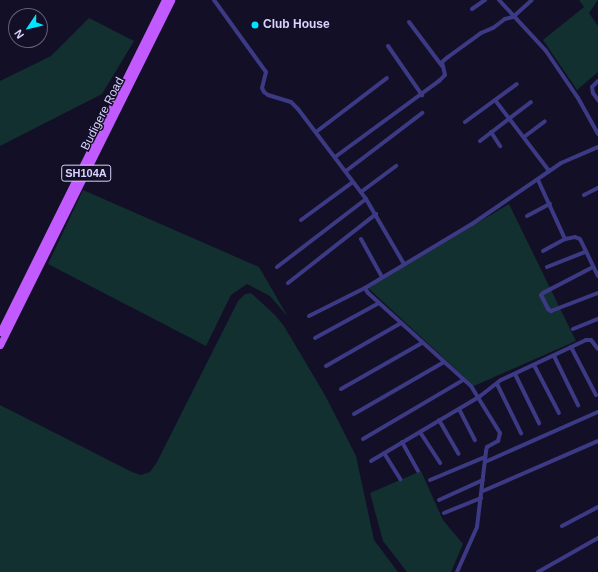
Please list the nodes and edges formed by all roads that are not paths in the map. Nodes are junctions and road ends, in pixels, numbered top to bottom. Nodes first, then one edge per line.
1 (165, 0) edge
2 (171, 0) edge
3 (214, 0) edge
4 (485, 0) edge
5 (499, 0) edge
6 (531, 0) edge
7 (472, 9) dead end
8 (513, 17) junction
9 (409, 22) dead end
10 (388, 46) dead end
11 (444, 68) junction
12 (387, 78) dead end
13 (598, 80) edge
14 (517, 84) dead end
15 (422, 95) junction
16 (495, 100) junction
17 (598, 100) edge
18 (531, 102) dead end
19 (422, 113) dead end
20 (509, 119) junction
21 (545, 121) dead end
22 (466, 122) dead end
23 (316, 132) junction
24 (491, 132) junction
25 (598, 134) edge
26 (524, 137) junction
27 (480, 141) dead end
28 (500, 146) dead end
29 (598, 146) edge
30 (335, 157) junction
31 (396, 166) dead end
32 (346, 171) junction
33 (549, 171) junction
34 (538, 180) junction
35 (353, 182) junction
36 (598, 188) edge
37 (361, 192) junction
38 (584, 195) dead end
39 (366, 199) junction
40 (550, 204) junction
41 (376, 214) junction
42 (527, 216) dead end
43 (301, 220) dead end
44 (361, 239) dead end
45 (565, 239) junction
46 (543, 251) dead end
47 (585, 252) junction
48 (404, 264) junction
49 (547, 267) dead end
50 (593, 267) junction
51 (277, 268) dead end
52 (598, 276) edge
53 (382, 277) junction
54 (288, 283) dead end
55 (366, 288) junction
56 (598, 293) edge
57 (379, 303) junction
58 (309, 316) dead end
59 (598, 319) edge
60 (401, 323) junction
61 (573, 329) dead end
62 (0, 332) edge
63 (315, 338) dead end
64 (422, 343) junction
65 (0, 345) edge
66 (571, 347) junction
67 (598, 349) edge
68 (554, 356) junction
69 (444, 362) junction
70 (534, 365) junction
71 (326, 366) dead end
72 (515, 374) junction
73 (463, 380) junction
74 (497, 384) junction
75 (341, 389) dead end
76 (596, 395) dead end
77 (479, 397) junction
78 (578, 405) dead end
79 (459, 409) junction
80 (598, 412) edge
81 (559, 413) dead end
82 (354, 414) dead end
83 (439, 420) junction
84 (539, 423) dead end
85 (420, 432) junction
86 (521, 433) dead end
87 (364, 439) dead end
88 (475, 440) dead end
89 (598, 441) edge
90 (402, 442) junction
91 (384, 453) junction
92 (459, 454) dead end
93 (485, 460) junction
94 (371, 461) dead end
95 (440, 462) dead end
96 (418, 471) dead end
97 (400, 478) dead end
98 (430, 480) dead end
99 (483, 480) junction
100 (483, 491) junction
101 (481, 498) junction
102 (439, 500) dead end
103 (598, 507) edge
104 (444, 513) dead end
105 (562, 526) dead end
106 (598, 538) edge
107 (457, 572) edge
108 (538, 572) edge

1 - 62 main road, Budigere Road / SH104A
2 - 65 main road, Budigere Road / SH104A
3 - 23 street
4 - 7 street
5 - 8 street
6 - 8 street
8 - 11 street
8 - 25 street
9 - 11 street
10 - 15 street
11 - 15 street
12 - 23 street
13 - 17 street
14 - 16 street
15 - 30 street
16 - 20 street
16 - 22 street
18 - 20 street
19 - 32 street
20 - 24 street
20 - 26 street
21 - 26 street
23 - 30 street
24 - 27 street
24 - 28 street
26 - 33 street
29 - 33 street
30 - 32 street
31 - 37 street
32 - 35 street
33 - 34 street
34 - 40 street
34 - 48 street
35 - 37 street
35 - 43 street
36 - 38 street
37 - 39 street
39 - 41 street
39 - 51 street
40 - 42 street
40 - 45 street
41 - 48 street
41 - 54 street
44 - 53 street
45 - 46 street
45 - 47 street
47 - 49 street
47 - 50 street
48 - 53 street
50 - 52 street
50 - 56 street
53 - 55 street
55 - 57 street
55 - 58 street
57 - 60 street
57 - 63 street
59 - 61 street
60 - 64 street
60 - 71 street
64 - 69 street
64 - 75 street
66 - 67 street
66 - 68 street
66 - 76 street
68 - 70 street
68 - 78 street
69 - 73 street
69 - 82 street
70 - 72 street
70 - 81 street
72 - 74 street
72 - 84 street
73 - 77 street
73 - 87 street
74 - 77 street
74 - 86 street
77 - 79 street
77 - 93 street
79 - 83 street
79 - 88 street
80 - 93 street
83 - 85 street
83 - 92 street
85 - 90 street
85 - 95 street
89 - 100 street
90 - 91 street
90 - 96 street
91 - 94 street
91 - 97 street
93 - 98 street
93 - 99 street
99 - 100 street
99 - 102 street
100 - 101 street
101 - 104 street
101 - 107 street
103 - 105 street
106 - 108 street

